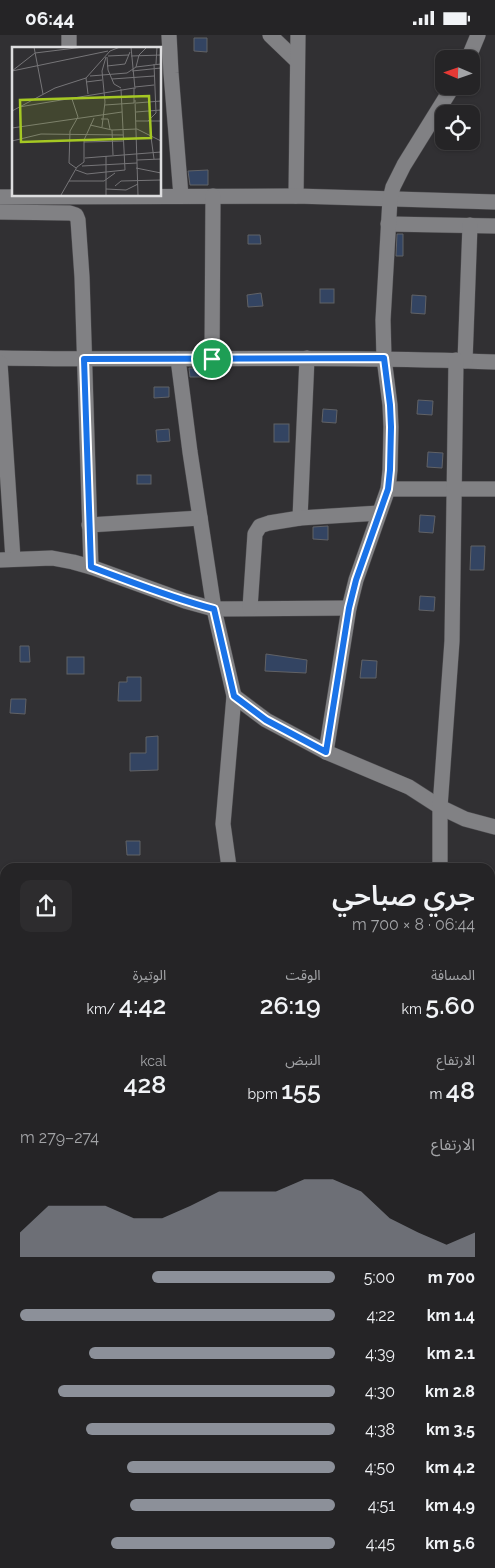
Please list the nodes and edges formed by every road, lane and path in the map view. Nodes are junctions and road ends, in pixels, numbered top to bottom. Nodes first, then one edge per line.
1 (169, 35) edge
2 (270, 35) edge
3 (298, 35) edge
4 (478, 35) edge
5 (472, 50) edge
6 (298, 61) junction
7 (447, 95) edge
8 (76, 196) edge
9 (181, 196) junction
10 (213, 196) junction
11 (296, 196) junction
12 (0, 197) edge
13 (390, 199) junction
14 (495, 202) edge
15 (0, 212) edge
16 (388, 224) junction
17 (470, 225) junction
18 (495, 226) edge
19 (0, 357) edge
20 (307, 358) junction
21 (384, 358) junction
22 (84, 359) junction
23 (178, 359) junction
24 (212, 359) junction
25 (460, 361) junction
26 (495, 362) edge
27 (0, 363) edge
28 (388, 489) junction
29 (454, 489) junction
30 (495, 489) edge
31 (379, 513) junction
32 (200, 517) junction
33 (300, 518) junction
34 (90, 525) junction
35 (7, 559) edge
36 (91, 567) junction
37 (349, 608) junction
38 (214, 609) junction
39 (250, 609) junction
40 (234, 696) junction
41 (326, 752) junction
42 (440, 807) junction
43 (495, 827) edge
44 (228, 863) edge
45 (440, 863) edge

1 - 9 street
2 - 6 street
3 - 6 street
4 - 5 street
6 - 11 street
7 - 13 street
8 - 9 street
8 - 12 street
9 - 10 street
10 - 11 street
10 - 24 street
11 - 13 street
13 - 14 street
13 - 16 street
15 - 22 street
16 - 17 street
16 - 21 street
17 - 18 street
17 - 25 street
19 - 22 street
20 - 21 street
20 - 24 street
20 - 33 street
21 - 25 street
21 - 28 street
22 - 23 street
22 - 34 street
23 - 24 street
23 - 32 street
25 - 26 street
25 - 29 street
27 - 35 street
28 - 29 street
28 - 31 street
29 - 30 street
29 - 42 street
31 - 33 street
31 - 37 street
32 - 34 street
32 - 38 street
33 - 39 street
34 - 36 street
35 - 36 street
36 - 38 street
37 - 39 street
37 - 41 street
38 - 39 street
38 - 40 street
40 - 41 street
40 - 44 street
41 - 42 street
42 - 43 street
42 - 45 street

